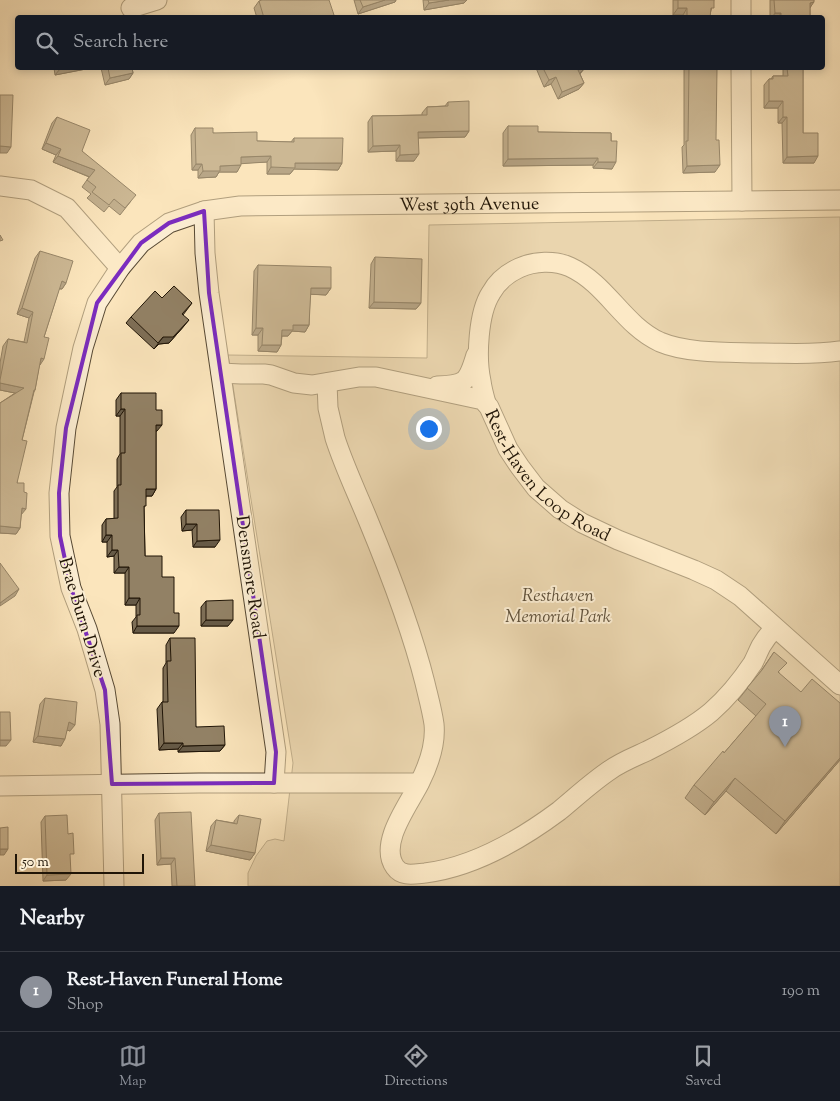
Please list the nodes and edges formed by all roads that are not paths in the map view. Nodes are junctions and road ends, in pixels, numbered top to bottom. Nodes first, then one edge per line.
1 (157, 0) edge
2 (741, 0) edge
3 (131, 8) dead end
4 (741, 15) edge
5 (741, 70) edge
6 (0, 186) edge
7 (840, 200) edge
8 (742, 201) junction
9 (204, 211) junction
10 (120, 268) junction
11 (479, 347) junction
12 (840, 351) edge
13 (221, 373) junction
14 (327, 383) junction
15 (423, 387) junction
16 (486, 403) junction
17 (775, 628) junction
18 (840, 685) edge
19 (274, 783) junction
20 (420, 783) junction
21 (112, 784) junction
22 (0, 786) edge
23 (114, 886) edge

1 - 3 street
2 - 4 street
5 - 8 street
6 - 10 street
7 - 8 street, West 39th Avenue
8 - 9 street, West 39th Avenue
9 - 10 street, West 39th Avenue
9 - 13 street, Densmore Road
10 - 21 street, Brae Burn Drive
11 - 12 street
11 - 15 street
11 - 16 street
13 - 14 street, Rest-Haven Loop Road
13 - 19 street, Densmore Road
14 - 15 street, Rest-Haven Loop Road
14 - 20 street
15 - 16 street, Rest-Haven Loop Road
16 - 17 street, Rest-Haven Loop Road
17 - 18 street, Rest-Haven Loop Road
17 - 20 street
19 - 20 street
19 - 21 street
21 - 22 street
21 - 23 street, Brae Burn Drive

